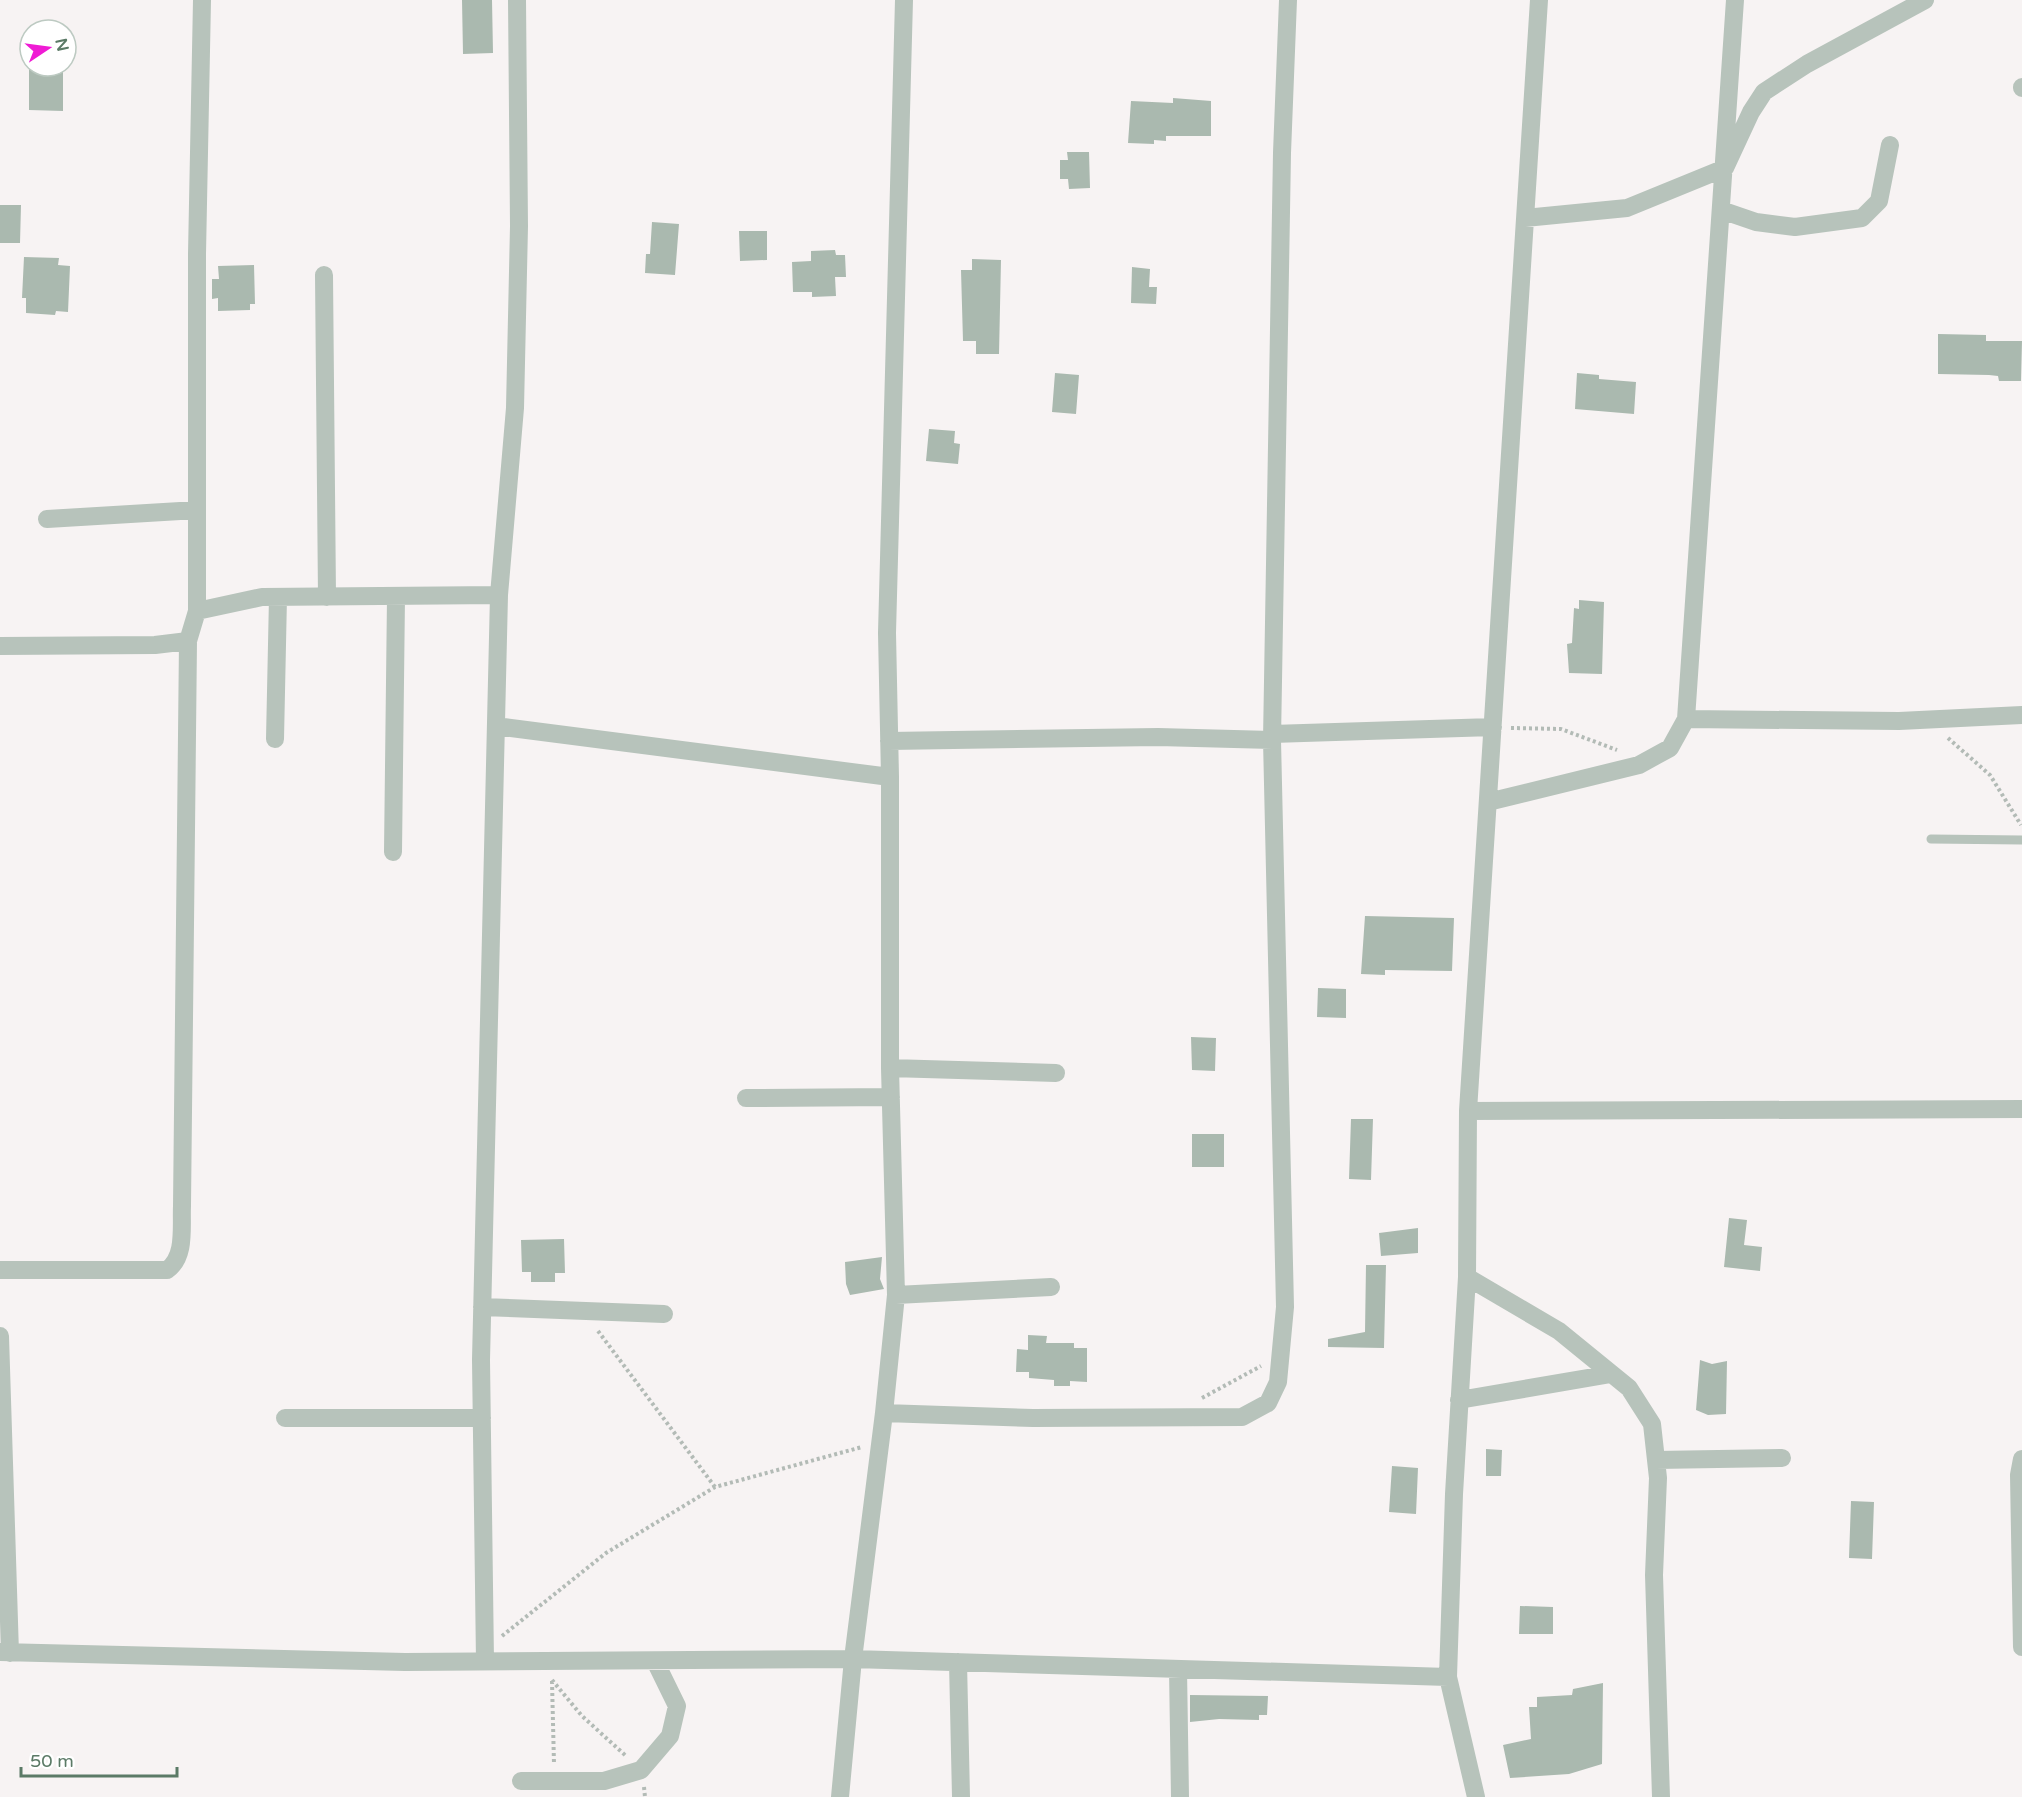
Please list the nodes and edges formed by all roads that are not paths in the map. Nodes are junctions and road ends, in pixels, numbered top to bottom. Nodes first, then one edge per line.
1 (202, 0) edge
2 (517, 0) edge
3 (904, 0) edge
4 (1288, 0) edge
5 (1539, 0) edge
6 (1735, 0) edge
7 (1925, 0) edge
8 (1890, 145) dead end
9 (1725, 168) junction
10 (1721, 210) junction
11 (1526, 218) junction
12 (324, 275) dead end
13 (197, 510) junction
14 (47, 519) dead end
15 (499, 595) junction
16 (278, 597) junction
17 (327, 597) junction
18 (396, 597) junction
19 (197, 611) junction
20 (188, 642) junction
21 (0, 646) edge
22 (2022, 715) edge
23 (1686, 719) junction
24 (495, 726) junction
25 (1492, 727) junction
26 (1272, 737) junction
27 (275, 739) dead end
28 (889, 741) junction
29 (890, 777) junction
30 (1488, 802) junction
31 (1930, 839) dead end
32 (2022, 840) edge
33 (393, 852) dead end
34 (890, 1068) junction
35 (1056, 1072) dead end
36 (891, 1097) junction
37 (746, 1098) dead end
38 (2022, 1109) edge
39 (1467, 1111) junction
40 (0, 1270) edge
41 (1467, 1277) junction
42 (1051, 1287) dead end
43 (896, 1295) junction
44 (482, 1307) junction
45 (664, 1314) dead end
46 (0, 1336) edge
47 (1611, 1374) junction
48 (1459, 1400) junction
49 (884, 1413) junction
50 (285, 1418) dead end
51 (482, 1418) junction
52 (1782, 1458) dead end
53 (2022, 1459) edge
54 (1656, 1460) junction
55 (2022, 1647) edge
56 (5, 1653) edge
57 (484, 1656) junction
58 (853, 1659) junction
59 (655, 1661) junction
60 (958, 1662) junction
61 (1178, 1669) junction
62 (1448, 1677) junction
63 (521, 1781) dead end
64 (840, 1797) edge
65 (961, 1797) edge
66 (1180, 1797) edge
67 (1476, 1797) edge
68 (1661, 1797) edge

1 - 13 street
2 - 15 street
3 - 28 street
4 - 26 street
5 - 11 street
6 - 9 street
7 - 9 street
8 - 10 street
9 - 10 street
9 - 11 street
10 - 23 street
11 - 25 street
12 - 17 street
13 - 14 street
13 - 19 street
15 - 18 street
15 - 24 street
16 - 17 street
16 - 19 street
16 - 27 street
17 - 18 street
18 - 33 street
19 - 20 street
20 - 21 street
20 - 40 street
22 - 23 street
23 - 30 street
24 - 29 street
24 - 44 street
25 - 26 street
25 - 30 street
26 - 28 street
26 - 49 street
28 - 29 street
29 - 34 street
30 - 39 street
31 - 32 lane
34 - 35 street
34 - 36 street
36 - 37 street
36 - 43 street
38 - 39 street
39 - 41 street
41 - 47 street
41 - 48 street
42 - 43 street
43 - 49 street
44 - 45 street
44 - 51 street
46 - 56 street
47 - 48 street
47 - 54 street
48 - 62 street
49 - 58 street
50 - 51 street
51 - 57 street
52 - 54 street
53 - 55 street
54 - 68 street
56 - 57 street
57 - 59 street
58 - 59 street
58 - 60 street
58 - 64 street
59 - 63 street
60 - 61 street
60 - 65 street
61 - 62 street
61 - 66 street
62 - 67 street

